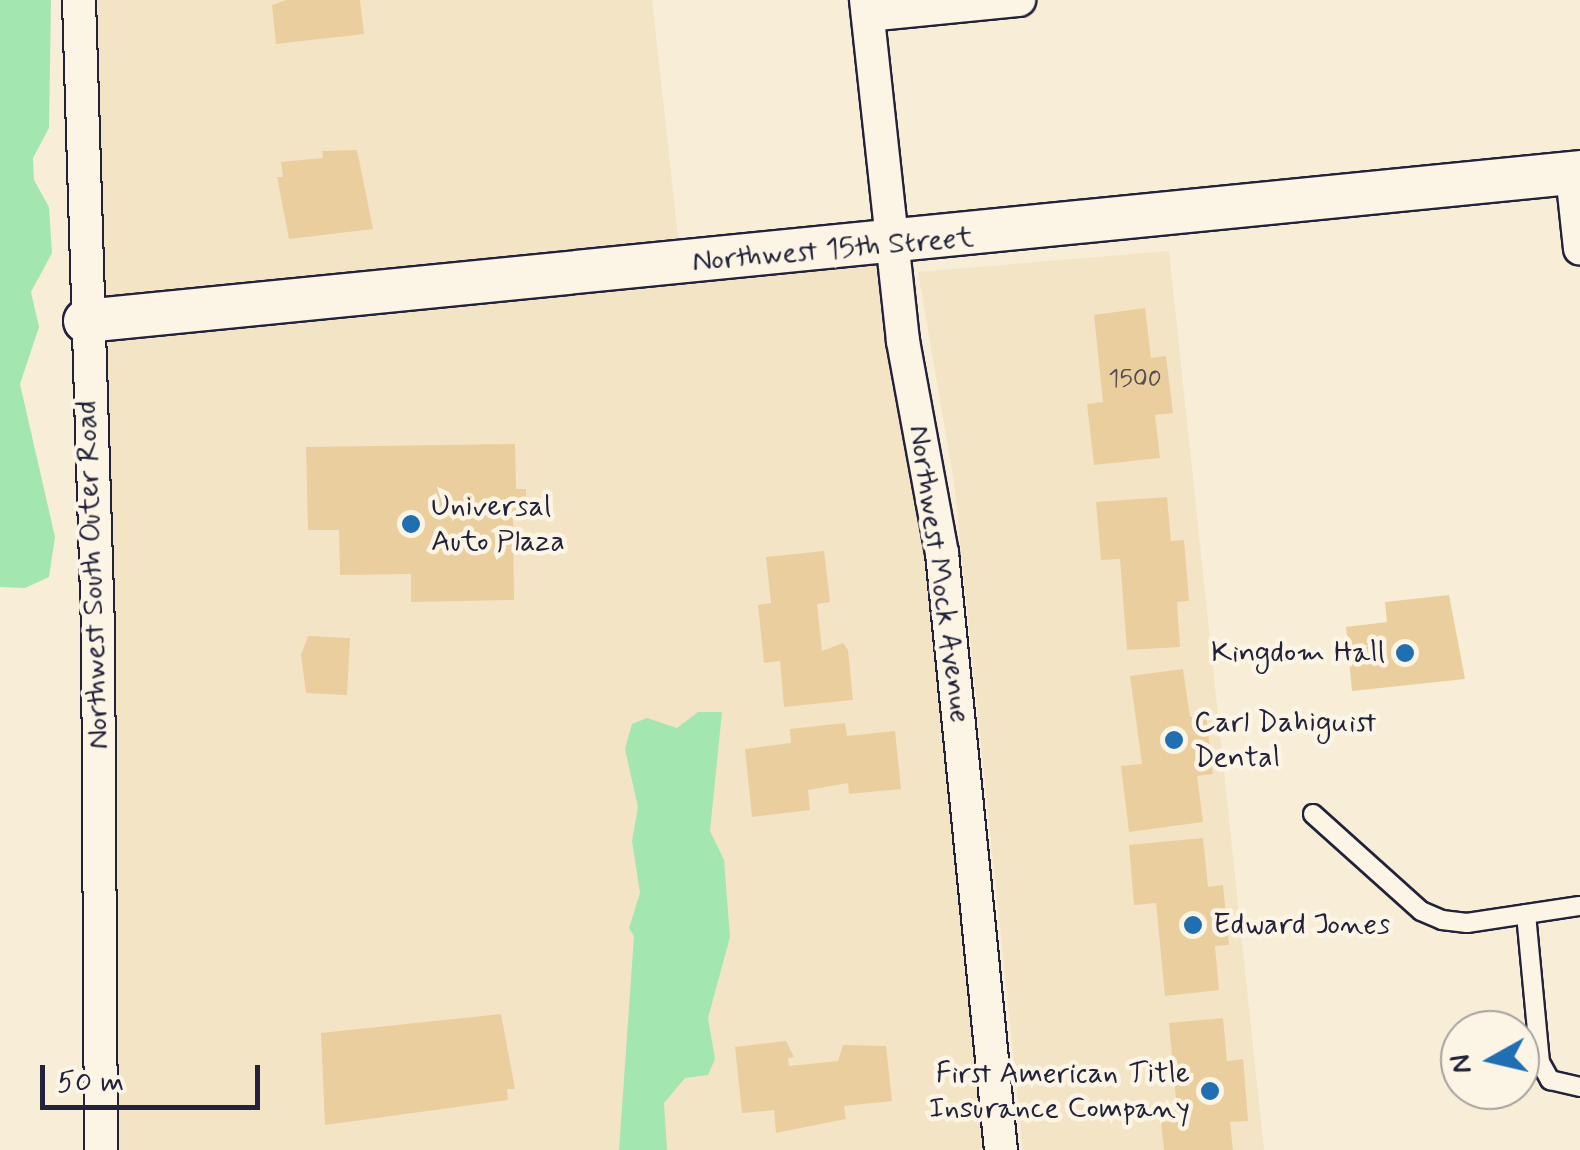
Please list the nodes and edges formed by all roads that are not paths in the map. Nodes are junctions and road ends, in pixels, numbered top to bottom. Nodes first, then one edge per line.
1 (79, 0) edge
2 (1018, 0) edge
3 (867, 8) edge
4 (1576, 173) edge
5 (890, 245) junction
6 (1580, 249) edge
7 (85, 321) junction
8 (1313, 814) dead end
9 (1580, 906) edge
10 (1526, 914) junction
11 (1580, 1087) edge
12 (101, 1150) edge
13 (1001, 1150) edge

1 - 7 street, Northwest South Outer Road
2 - 3 street
3 - 5 street, Northwest Mock Avenue
4 - 5 street, Northwest 15th Street
4 - 6 street
5 - 7 street, Northwest 15th Street
5 - 13 street, Northwest Mock Avenue
7 - 12 street, Northwest South Outer Road
8 - 10 lane
9 - 10 lane
10 - 11 lane

